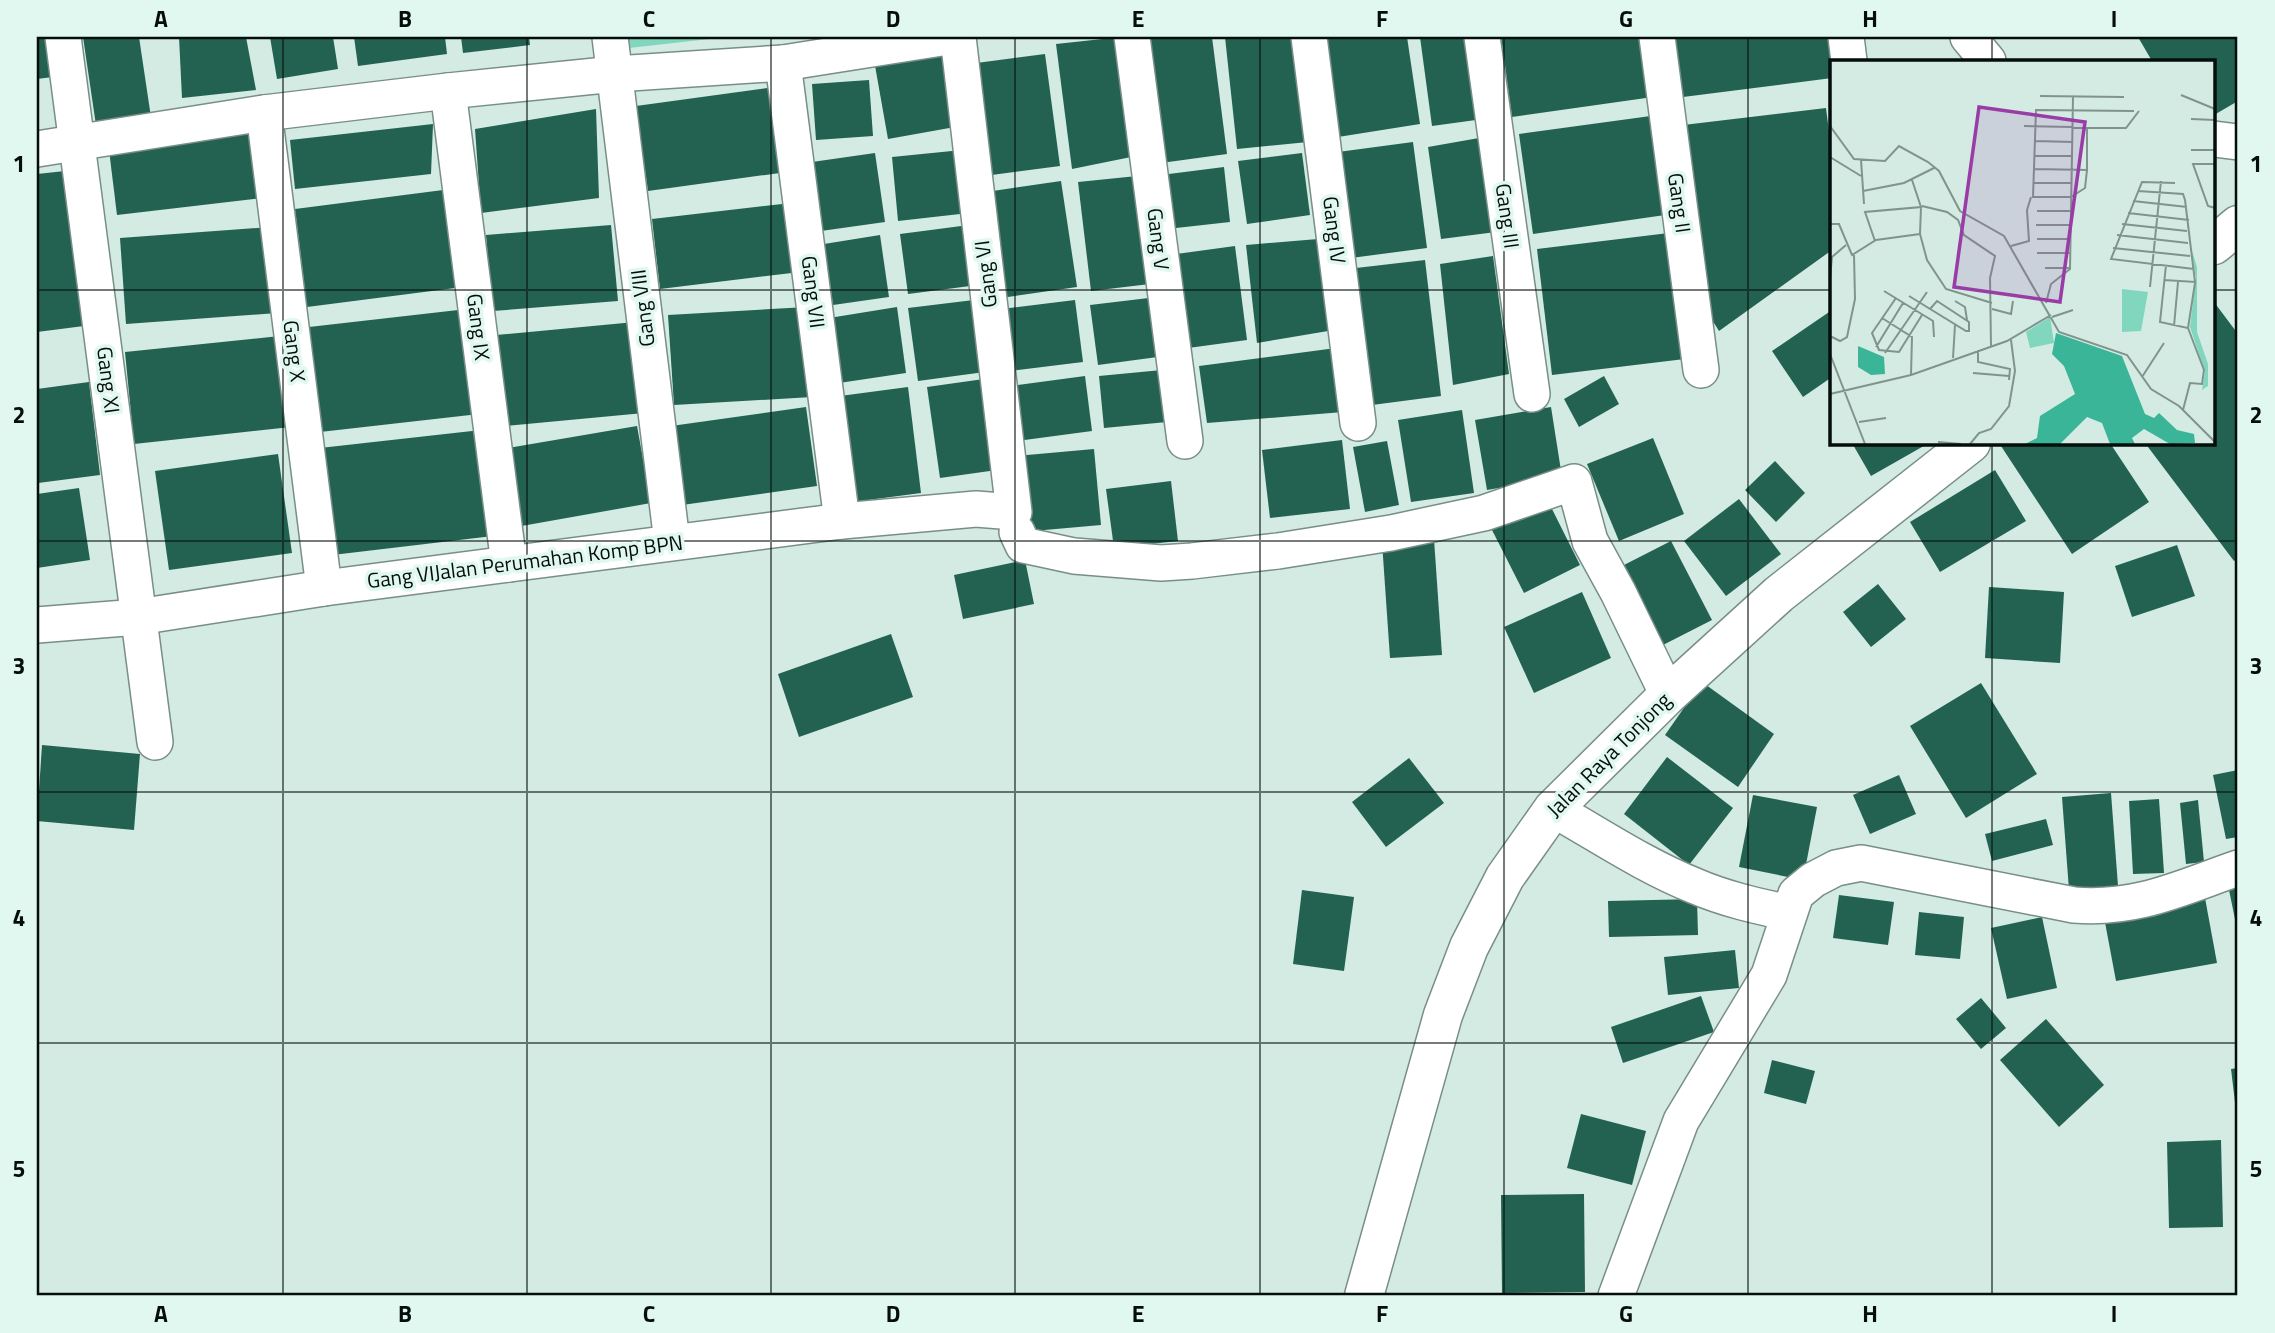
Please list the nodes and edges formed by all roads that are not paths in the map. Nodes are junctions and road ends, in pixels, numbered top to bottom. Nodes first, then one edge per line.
1 (64, 37) edge
2 (610, 37) edge
3 (948, 37) edge
4 (958, 37) edge
5 (1132, 37) edge
6 (1309, 37) edge
7 (1482, 37) edge
8 (1657, 37) edge
9 (1846, 37) edge
10 (1968, 37) edge
11 (1849, 60) edge
12 (1987, 60) edge
13 (783, 63) junction
14 (615, 74) junction
15 (448, 91) junction
16 (264, 113) junction
17 (2216, 139) edge
18 (2238, 142) edge
19 (77, 143) junction
20 (37, 149) edge
21 (2238, 225) edge
22 (2216, 244) edge
23 (1701, 370) dead end
24 (1532, 394) dead end
25 (1359, 423) dead end
26 (1185, 441) dead end
27 (1970, 444) edge
28 (842, 521) junction
29 (1016, 522) junction
30 (672, 542) junction
31 (509, 564) junction
32 (324, 588) junction
33 (138, 617) junction
34 (37, 625) edge
35 (1668, 695) junction
36 (155, 742) dead end
37 (1553, 809) junction
38 (2238, 868) edge
39 (1789, 913) junction
40 (1364, 1296) edge
41 (1616, 1296) edge

1 - 19 street, Gang XI
2 - 14 street, Gang VIII
3 - 13 street
4 - 29 street, Gang VI
5 - 26 street, Gang V
6 - 25 street, Gang IV
7 - 24 street, Gang III
8 - 23 street, Gang II
9 - 11 street
10 - 12 street
13 - 14 street
13 - 28 street, Gang VII
14 - 15 street
14 - 30 street, Gang VIII
15 - 16 street
15 - 31 street, Gang IX
16 - 19 street
16 - 32 street, Gang X
17 - 18 street
19 - 20 street
19 - 33 street, Gang XI
21 - 22 main road
27 - 35 main road, Jalan Raya Tonjong
28 - 29 street, Gang VIJalan Perumahan Komp BPN
28 - 30 street, Gang VIJalan Perumahan Komp BPN
29 - 35 street
30 - 31 street, Gang VIJalan Perumahan Komp BPN
31 - 32 street, Gang VIJalan Perumahan Komp BPN
32 - 33 street, Gang VIJalan Perumahan Komp BPN
33 - 34 street, Gang VIJalan Perumahan Komp BPN
33 - 36 street, Gang XI
35 - 37 main road, Jalan Raya Tonjong
37 - 39 street
37 - 40 main road, Jalan Raya Tonjong
38 - 39 street
39 - 41 street

